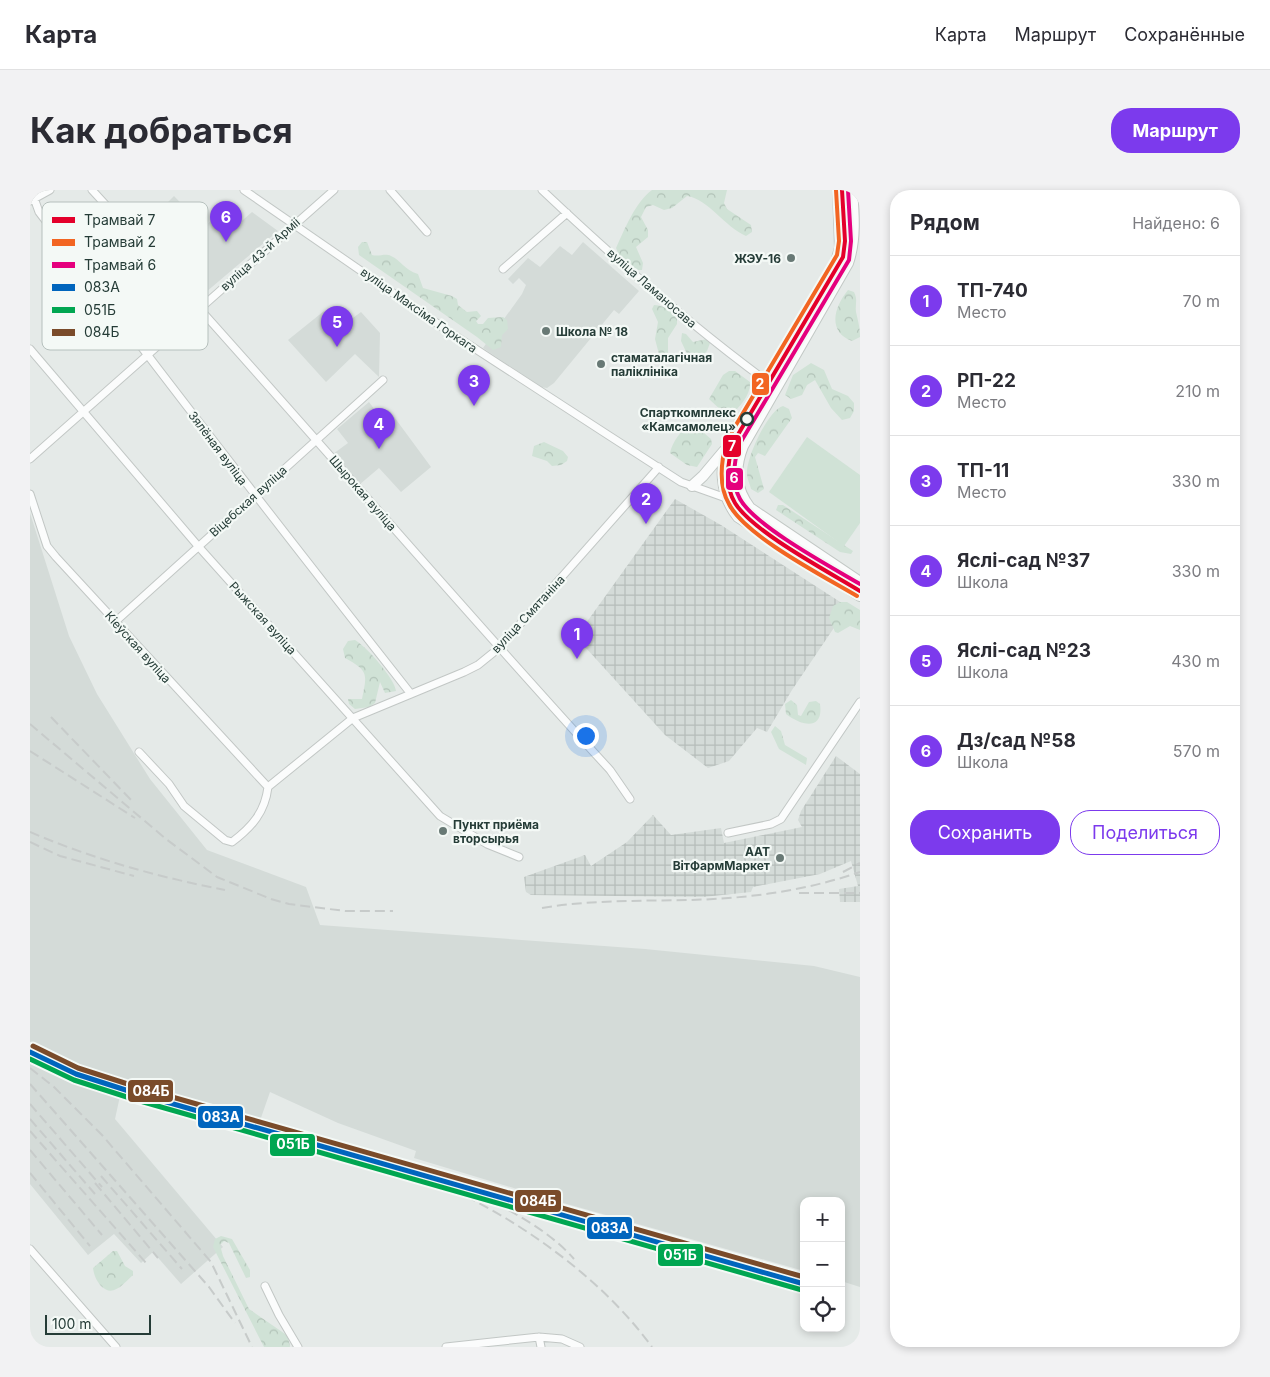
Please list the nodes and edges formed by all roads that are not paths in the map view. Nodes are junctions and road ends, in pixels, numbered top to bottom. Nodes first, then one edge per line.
1 (50, 190) edge
2 (92, 190) edge
3 (244, 190) edge
4 (334, 190) edge
5 (390, 190) edge
6 (542, 190) edge
7 (838, 190) edge
8 (852, 190) edge
9 (32, 199) edge
10 (103, 202) edge
11 (853, 206) junction
12 (839, 207) junction
13 (567, 213) junction
14 (42, 216) edge
15 (294, 224) junction
16 (427, 232) dead end
17 (840, 248) junction
18 (852, 252) junction
19 (503, 269) dead end
20 (208, 301) edge
21 (208, 317) edge
22 (30, 349) edge
23 (143, 350) edge
24 (153, 350) edge
25 (147, 355) junction
26 (383, 380) dead end
27 (765, 380) junction
28 (776, 388) junction
29 (84, 412) junction
30 (317, 440) junction
31 (727, 446) junction
32 (30, 459) edge
33 (659, 468) junction
34 (692, 486) junction
35 (741, 492) junction
36 (30, 494) edge
37 (254, 495) junction
38 (726, 498) junction
39 (750, 508) junction
40 (198, 546) junction
41 (860, 582) edge
42 (860, 596) edge
43 (114, 622) junction
44 (499, 648) junction
45 (411, 694) junction
46 (860, 702) edge
47 (353, 718) junction
48 (139, 752) dead end
49 (268, 787) junction
50 (630, 799) dead end
51 (728, 833) dead end
52 (519, 858) dead end
53 (30, 1249) edge
54 (266, 1286) dead end
55 (539, 1337) junction
56 (116, 1347) edge
57 (298, 1347) edge
58 (446, 1347) edge
59 (541, 1347) edge
60 (580, 1347) edge

1 - 9 street
2 - 10 street, Шырокая вуліца
3 - 15 street, вуліца Максіма Горкага
4 - 15 street, вуліца 43-й Арміі
5 - 16 street
6 - 13 street, вуліца Ламаносава
7 - 12 main road
8 - 11 main road
9 - 14 street, Зялёная вуліца
11 - 12 street
11 - 18 main road
12 - 17 main road
13 - 19 street
13 - 27 street, вуліца Ламаносава
15 - 20 street, вуліца 43-й Арміі
15 - 33 street, вуліца Максіма Горкага
17 - 18 street
17 - 27 main road
18 - 28 main road
21 - 30 street, Шырокая вуліца
22 - 29 street, Рыжская вуліца
23 - 25 street, Зялёная вуліца
24 - 25 street, вуліца 43-й Арміі
25 - 29 street, вуліца 43-й Арміі
25 - 37 street, Зялёная вуліца
26 - 30 street, Віцебская вуліца
27 - 28 street, вуліца Ламаносава
27 - 31 main road
28 - 35 main road
29 - 32 street, вуліца 43-й Арміі
29 - 40 street, Рыжская вуліца
30 - 37 street, Віцебская вуліца
30 - 44 street, Шырокая вуліца
31 - 34 main road
31 - 38 main road
33 - 34 street, вуліца Максіма Горкага
33 - 44 street, вуліца Смятаніна
34 - 38 street, вуліца Максіма Горкага
35 - 38 street
35 - 39 main road, вуліца Максіма Горкага
36 - 43 street, Кіеўская вуліца
37 - 40 street, Віцебская вуліца
37 - 45 street, Зялёная вуліца
38 - 39 main road, вуліца Максіма Горкага
38 - 42 main road
39 - 41 main road, вуліца Максіма Горкага
40 - 43 street, Віцебская вуліца
40 - 47 street, Рыжская вуліца
43 - 49 street, Кіеўская вуліца
44 - 45 street, вуліца Смятаніна
44 - 50 street, Шырокая вуліца
45 - 47 street, вуліца Смятаніна
46 - 51 street
47 - 49 street, вуліца Смятаніна
47 - 52 street, Рыжская вуліца
48 - 49 street
53 - 56 street
54 - 57 street
55 - 58 street
55 - 59 street
55 - 60 street

